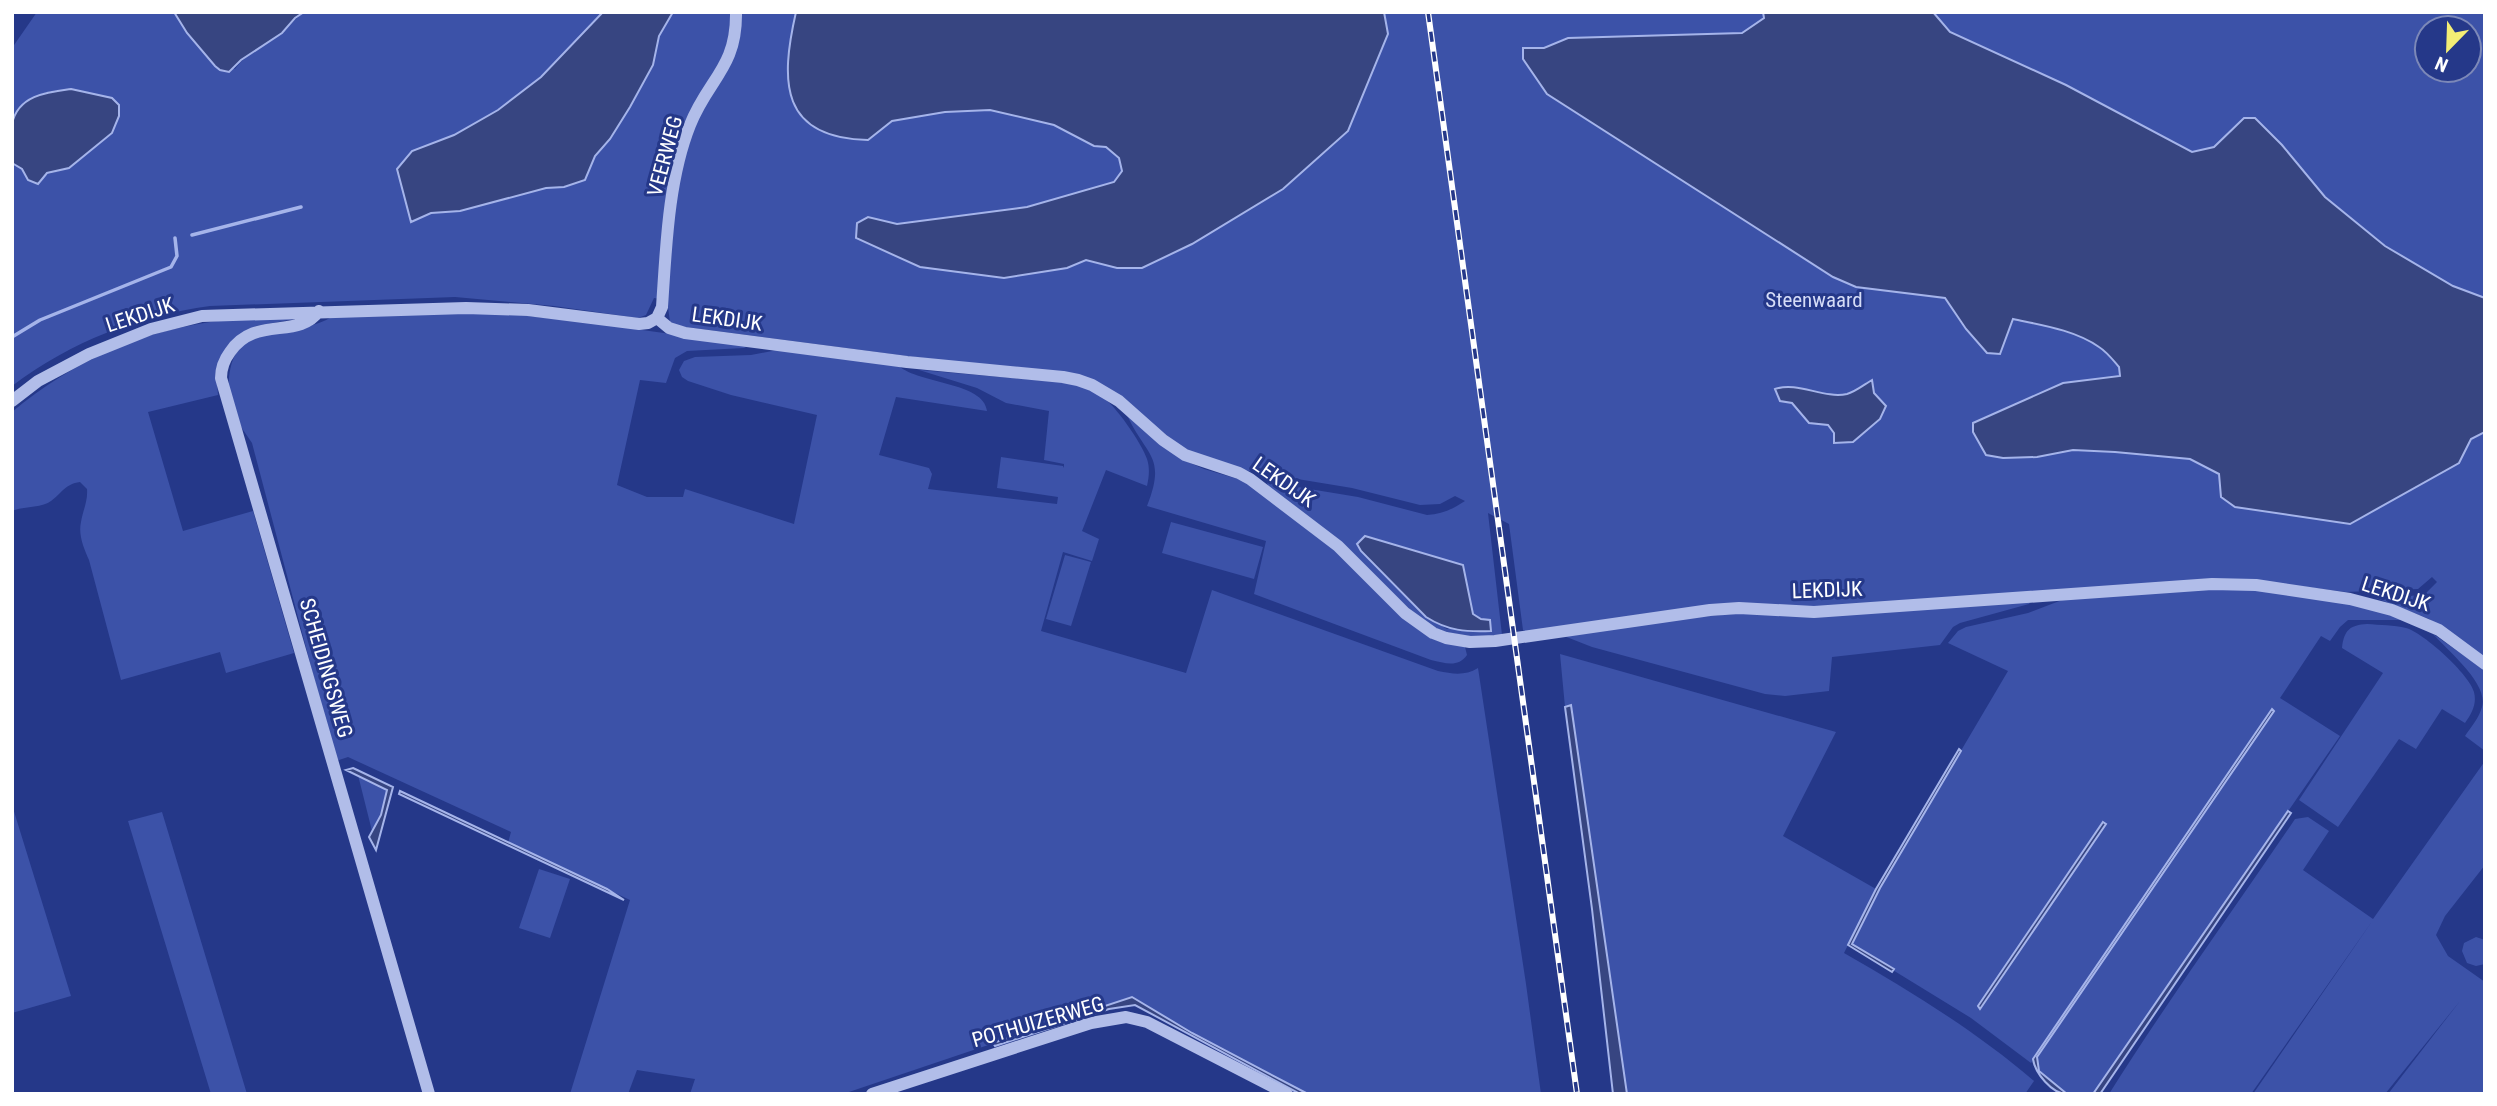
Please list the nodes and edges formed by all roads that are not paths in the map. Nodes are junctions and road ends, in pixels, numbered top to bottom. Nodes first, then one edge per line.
1 (737, 12) edge
2 (319, 312) junction
3 (657, 318) junction
4 (12, 401) edge
5 (2485, 664) edge
6 (429, 1094) edge
7 (872, 1094) edge
8 (1287, 1094) edge

1 - 3 street, VEERWEG
2 - 3 street, LEKDIJK
2 - 4 street, LEKDIJK
2 - 6 street, SCHEIDINGSWEG
3 - 5 street, LEKDIJK
7 - 8 street, POTHUIZERWEG

